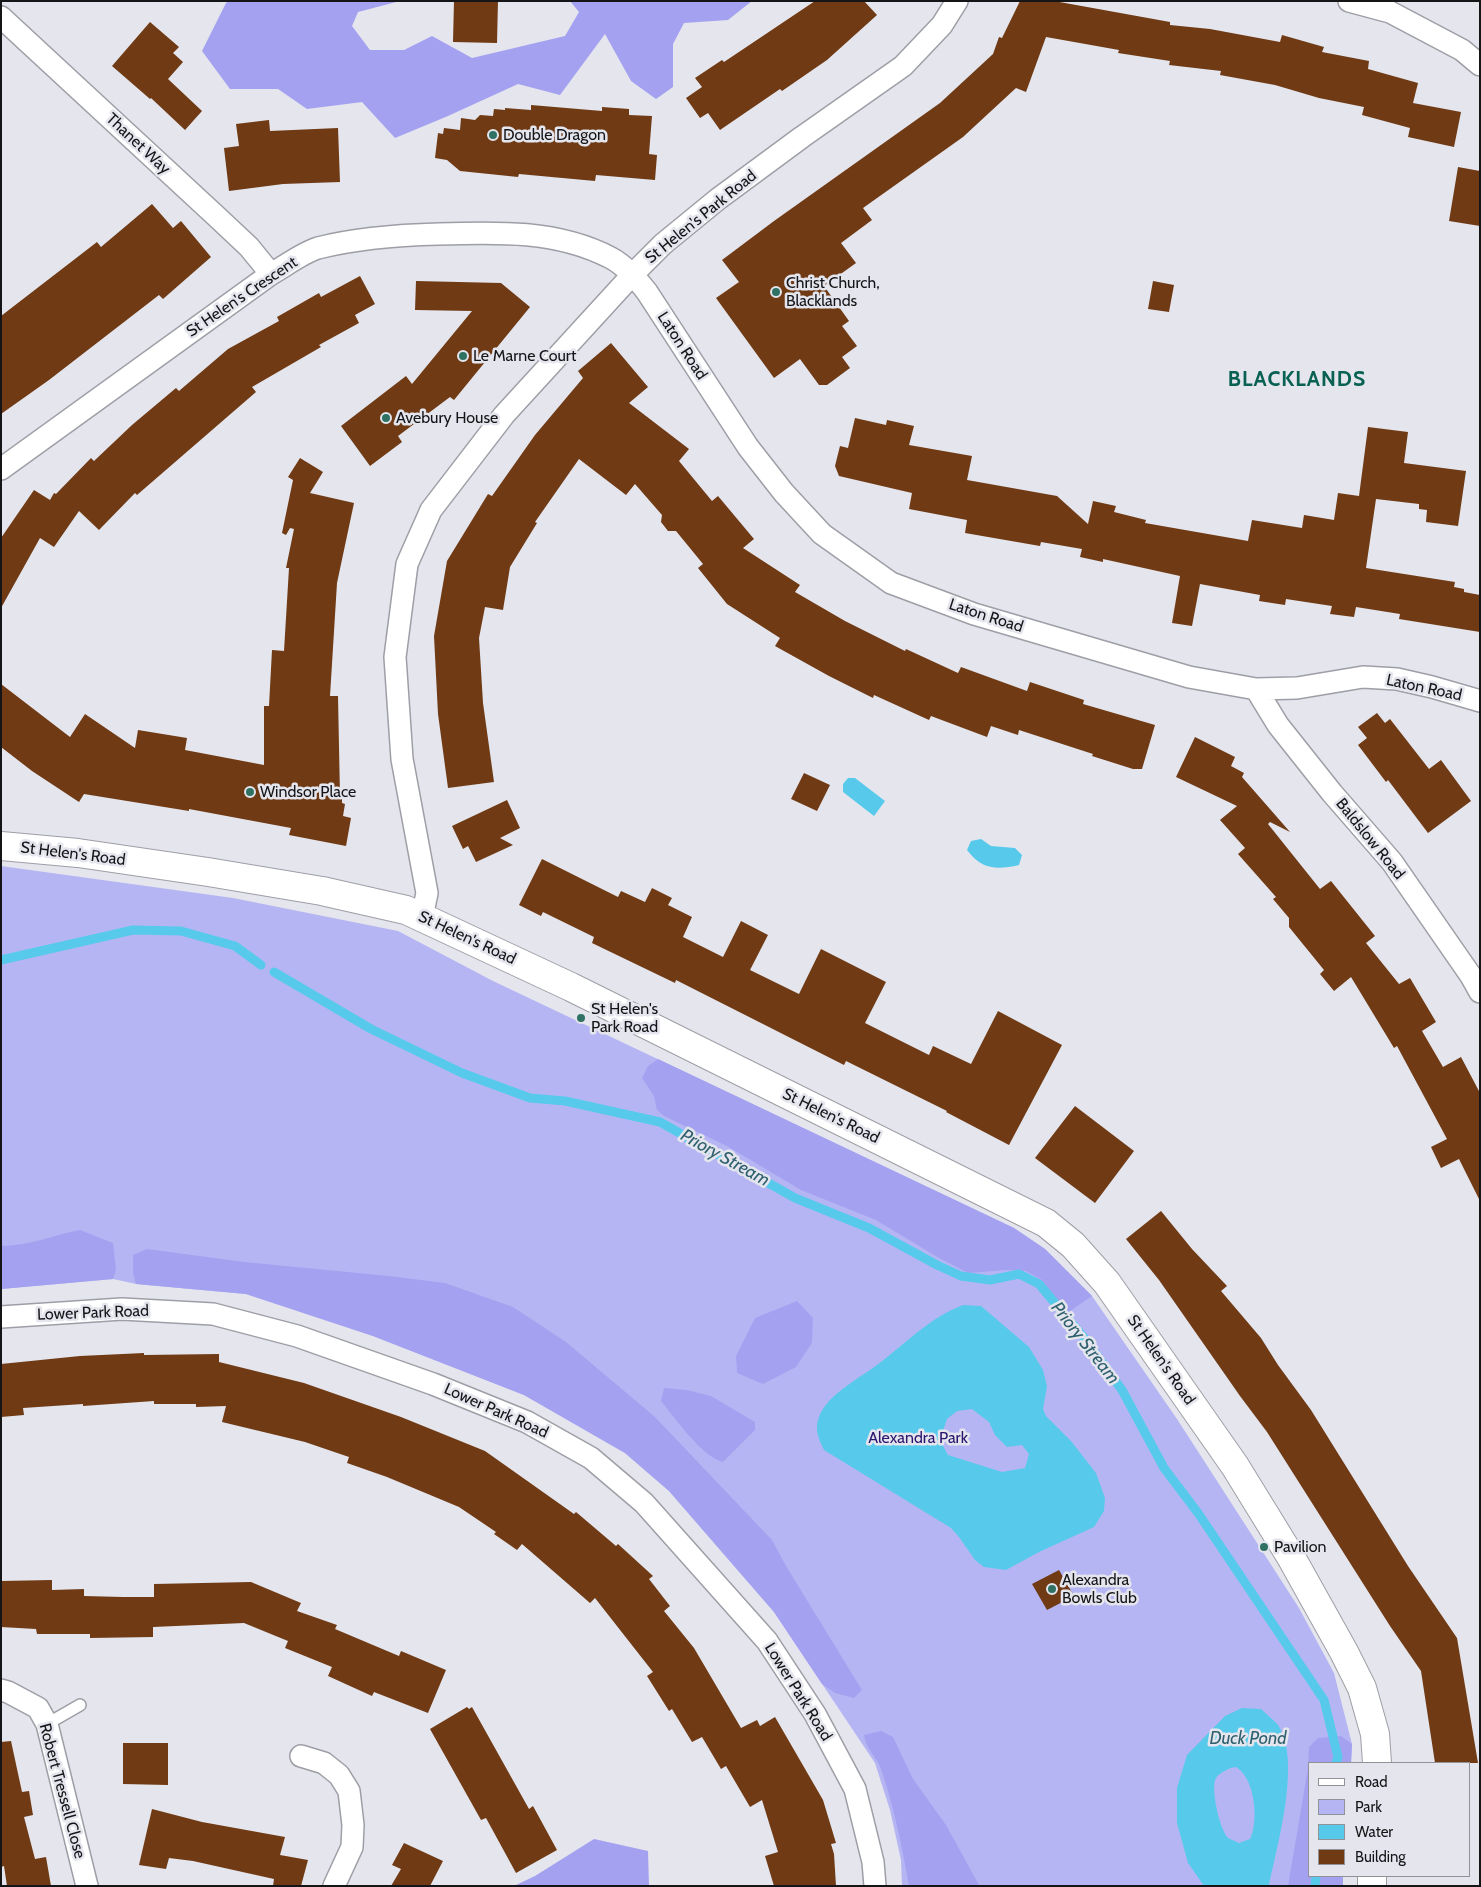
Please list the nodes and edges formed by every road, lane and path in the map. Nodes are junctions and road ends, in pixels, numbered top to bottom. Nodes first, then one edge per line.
1 (956, 1) edge
2 (1349, 1) edge
3 (1, 17) edge
4 (1480, 65) edge
5 (271, 274) junction
6 (633, 274) junction
7 (1, 470) edge
8 (1256, 689) junction
9 (1480, 701) edge
10 (1, 846) edge
11 (422, 917) junction
12 (1480, 992) edge
13 (1, 1317) edge
14 (1, 1690) edge
15 (80, 1705) dead end
16 (47, 1724) junction
17 (301, 1756) dead end
18 (1377, 1762) edge
19 (87, 1886) edge
20 (334, 1886) edge
21 (875, 1886) edge

1 - 6 street, St Helen's Park Road
2 - 4 street
3 - 5 street, Thanet Way
5 - 6 street, St Helen's Crescent
5 - 7 street, St Helen's Crescent
6 - 8 street, Laton Road
6 - 11 street, St Helen's Park Road
8 - 9 street, Laton Road
8 - 12 street, Baldslow Road
10 - 11 main road, St Helen's Road
11 - 18 main road, St Helen's Road
13 - 21 street, Lower Park Road
14 - 16 street, Robert Tressell Close
15 - 16 lane
16 - 19 street, Robert Tressell Close
17 - 20 street

